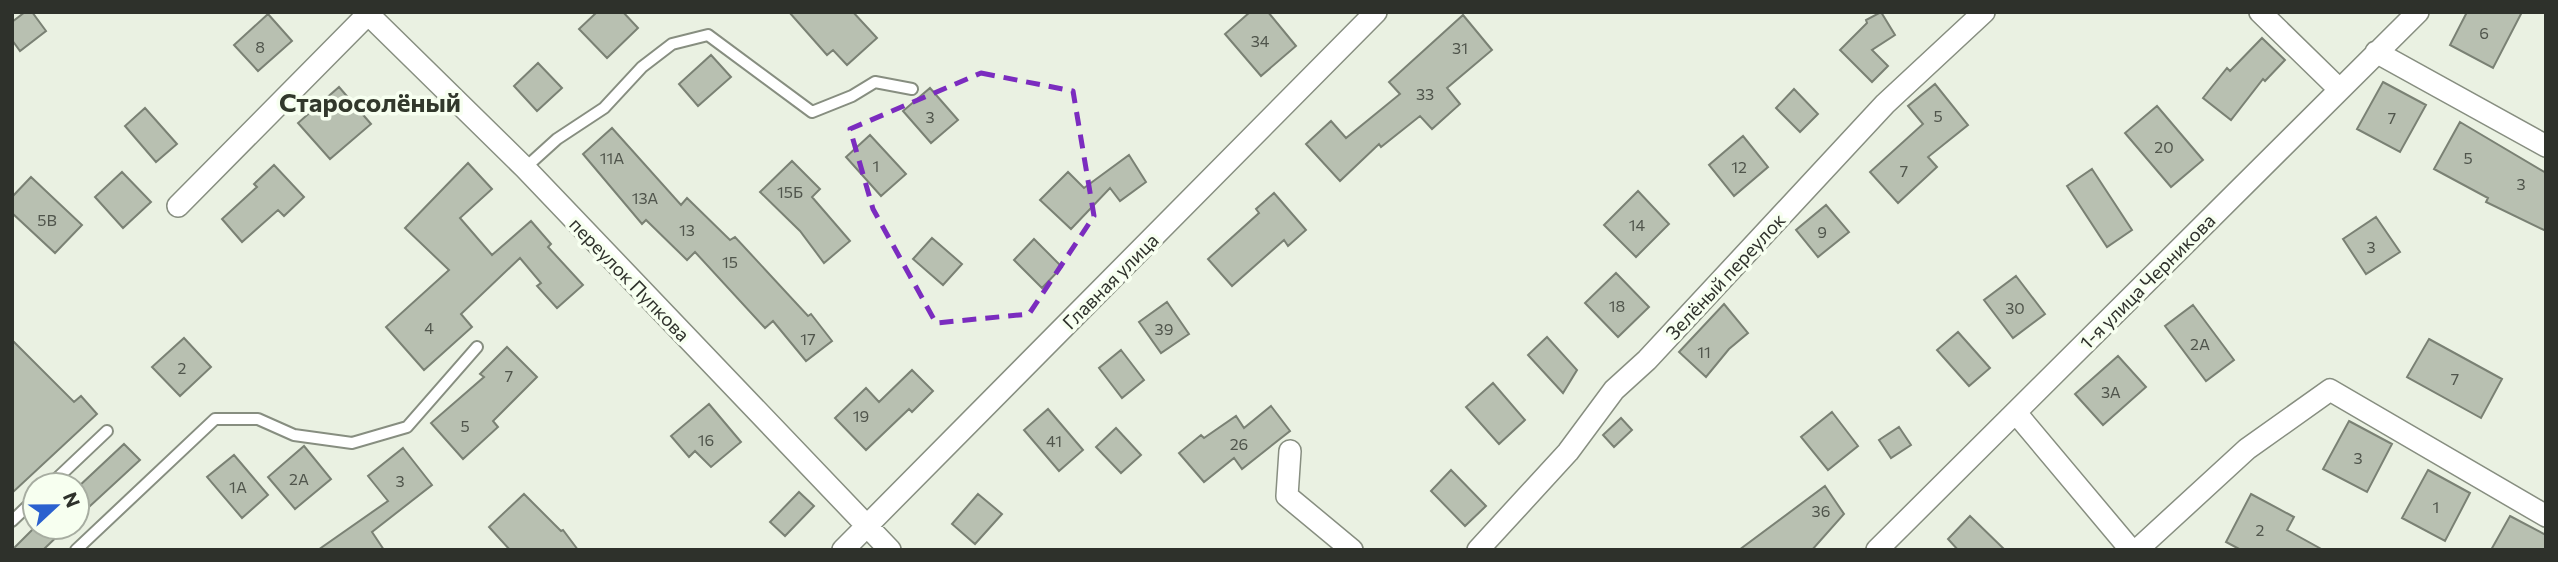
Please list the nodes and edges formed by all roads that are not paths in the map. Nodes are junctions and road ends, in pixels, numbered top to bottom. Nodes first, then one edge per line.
1 (1984, 12) edge
2 (2260, 12) edge
3 (2418, 12) edge
4 (368, 13) edge
5 (1366, 16) edge
6 (2376, 52) junction
7 (2338, 88) junction
8 (912, 89) dead end
9 (2546, 146) edge
10 (525, 169) junction
11 (178, 206) dead end
12 (477, 347) dead end
13 (2016, 413) junction
14 (107, 431) dead end
15 (1290, 451) dead end
16 (65, 471) edge
17 (2546, 516) edge
18 (866, 527) junction
19 (76, 550) edge
20 (843, 550) edge
21 (890, 550) edge
22 (1352, 550) edge
23 (1478, 550) edge
24 (1877, 550) edge
25 (2131, 550) edge
26 (2137, 550) edge

1 - 23 street, Зелёный переулок
2 - 7 street
3 - 6 street, 1-я улица Черникова
4 - 10 street, переулок Пупкова
4 - 11 street
5 - 18 street, Главная улица
6 - 7 street, 1-я улица Черникова
6 - 9 street
7 - 13 street, 1-я улица Черникова
8 - 10 lane
10 - 18 street, переулок Пупкова
12 - 19 lane
13 - 24 street, 1-я улица Черникова
13 - 25 street
14 - 16 lane
15 - 22 street
17 - 26 street
18 - 20 street, Главная улица
18 - 21 street, переулок Пупкова

